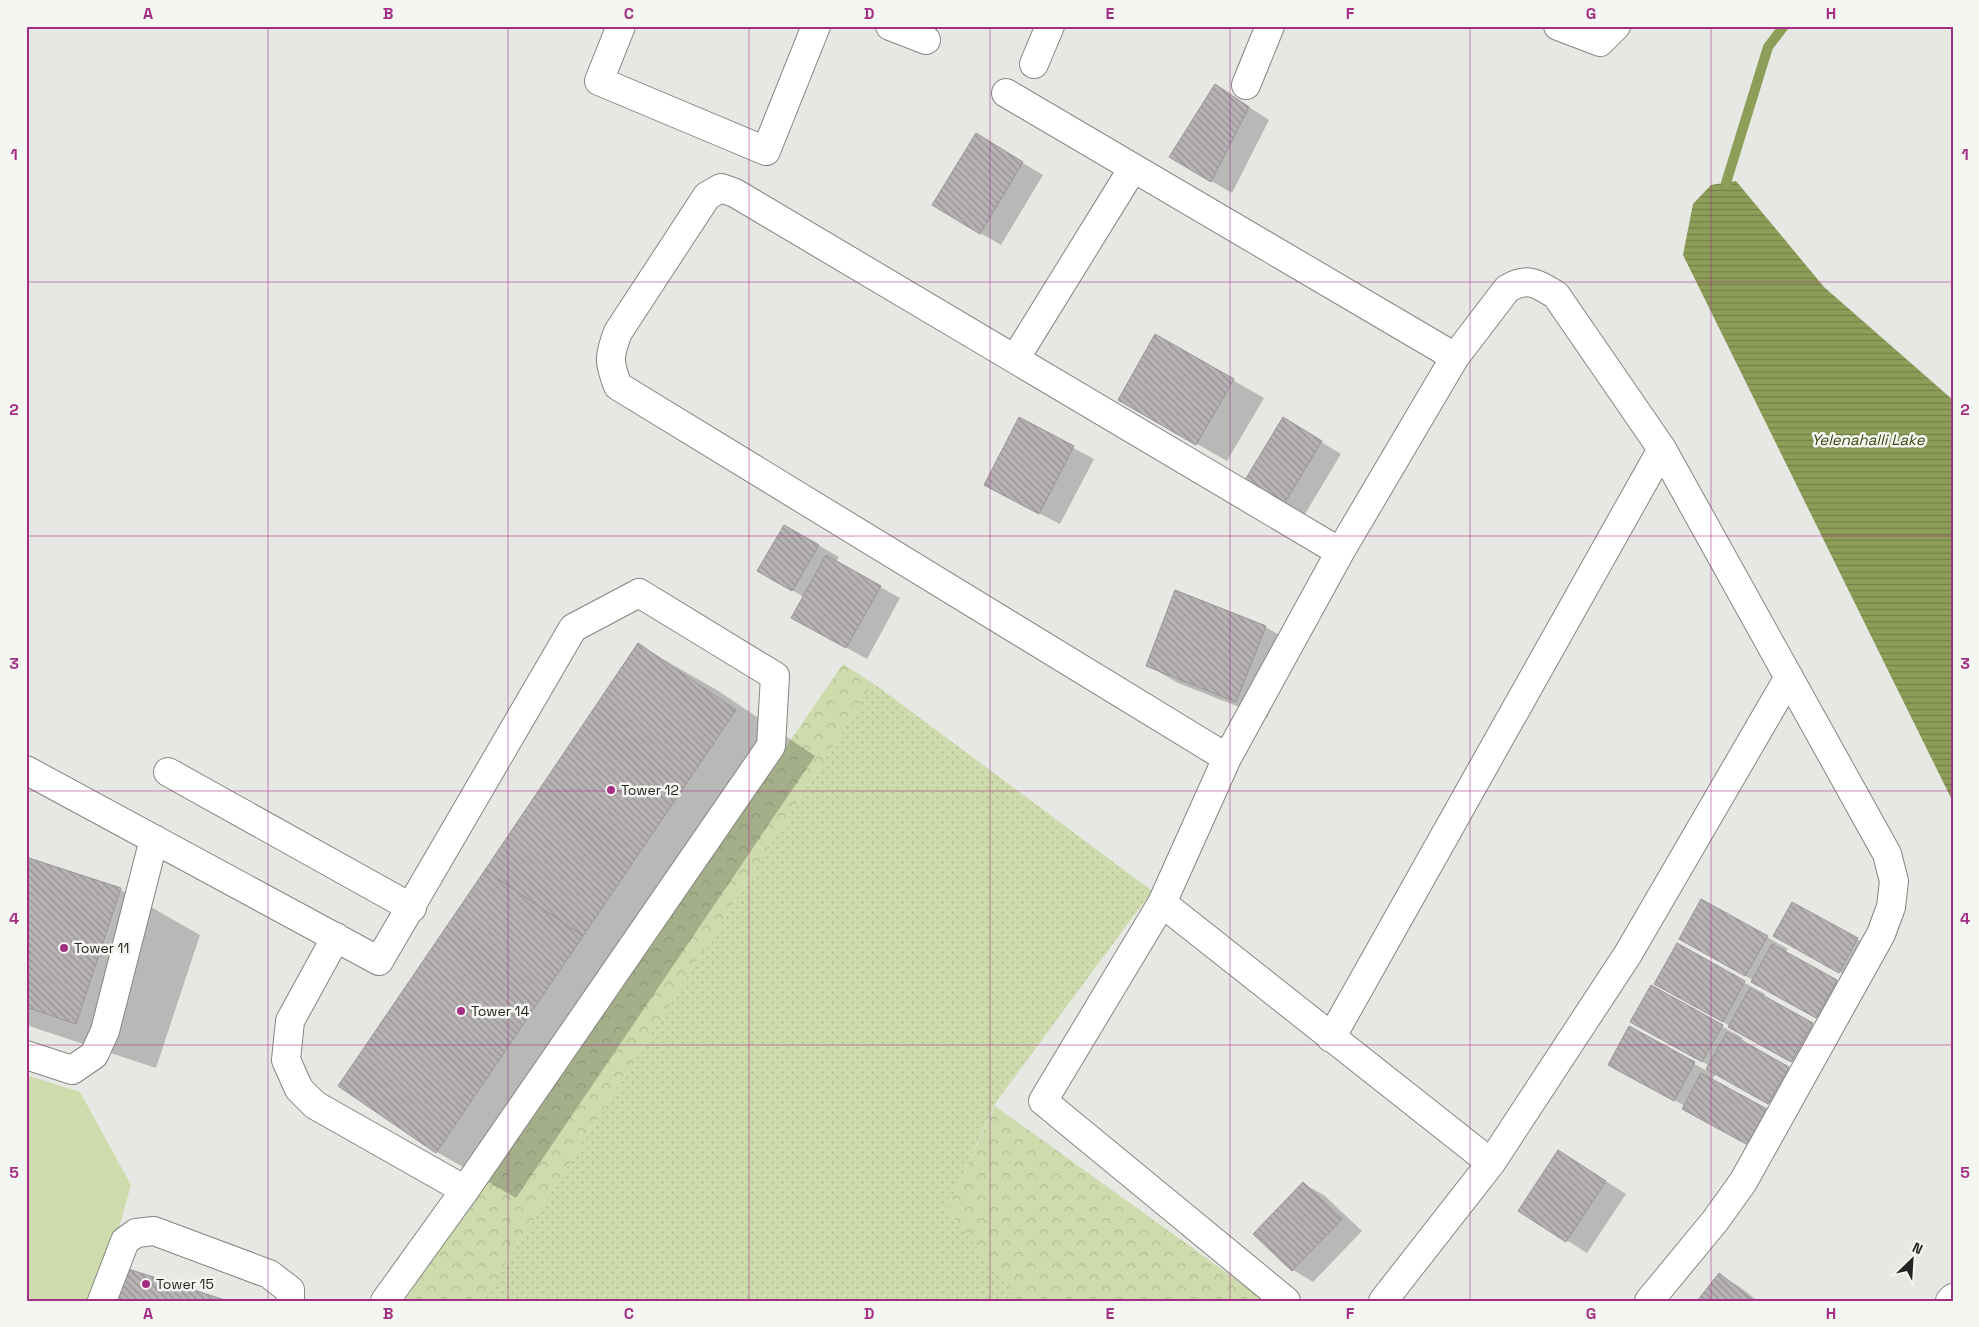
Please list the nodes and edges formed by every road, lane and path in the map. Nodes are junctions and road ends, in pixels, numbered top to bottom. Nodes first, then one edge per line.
1 (621, 26) edge
2 (816, 26) edge
3 (890, 26) edge
4 (1050, 26) edge
5 (1270, 26) edge
6 (1558, 26) edge
7 (1616, 26) edge
8 (926, 40) dead end
9 (1034, 64) dead end
10 (1246, 85) dead end
11 (1006, 93) dead end
12 (1133, 168) junction
13 (1455, 357) junction
14 (1015, 359) junction
15 (1662, 449) junction
16 (1340, 552) junction
17 (1790, 677) junction
18 (1227, 758) junction
19 (26, 770) edge
20 (168, 772) dead end
21 (154, 839) junction
22 (1162, 903) junction
23 (412, 908) junction
24 (336, 937) junction
25 (1331, 1038) junction
26 (26, 1055) edge
27 (1491, 1163) junction
28 (465, 1190) junction
29 (1953, 1298) edge
30 (102, 1301) edge
31 (290, 1301) edge
32 (385, 1301) edge
33 (1286, 1301) edge
34 (1383, 1301) edge
35 (1649, 1301) edge
36 (1950, 1301) edge

1 - 2 street
3 - 8 street
4 - 9 street
5 - 10 street
6 - 7 street
11 - 12 street
12 - 13 street
12 - 14 street
13 - 15 street
13 - 16 street
14 - 16 street
14 - 18 street
15 - 17 street
15 - 25 street
16 - 18 street
17 - 27 street
17 - 35 street
18 - 22 street
19 - 21 street
20 - 23 street
21 - 24 street
21 - 26 street
22 - 25 street
22 - 33 street
23 - 24 street
23 - 28 street
24 - 28 street
25 - 27 street
27 - 34 street
28 - 32 street
29 - 36 street
30 - 31 street

